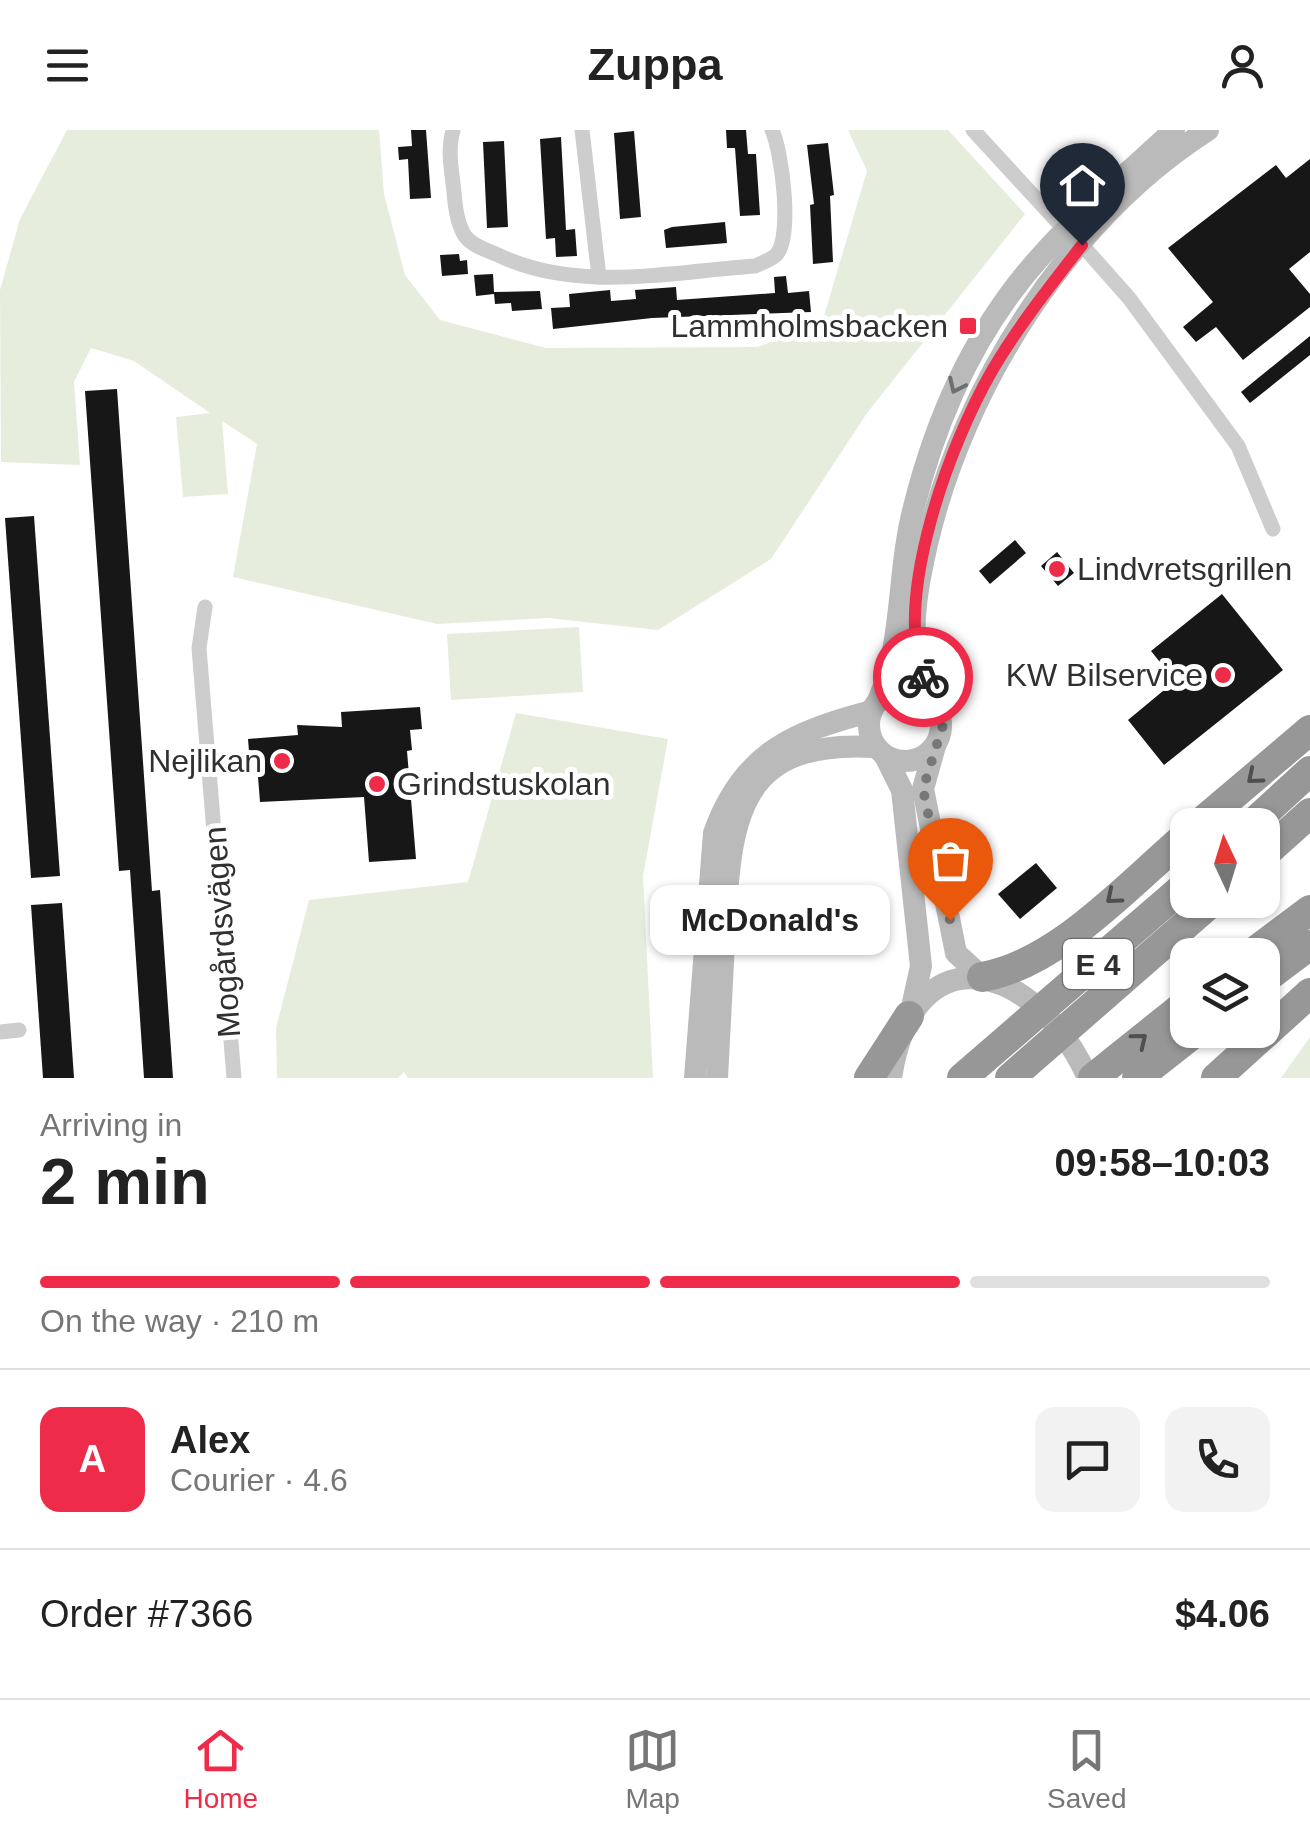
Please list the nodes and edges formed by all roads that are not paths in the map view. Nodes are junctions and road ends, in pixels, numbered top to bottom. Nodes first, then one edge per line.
1 (582, 130) edge
2 (772, 130) edge
3 (973, 130) edge
4 (1174, 130) edge
5 (1208, 130) edge
6 (453, 131) edge
7 (1074, 238) junction
8 (600, 277) junction
9 (1273, 529) dead end
10 (205, 607) dead end
11 (932, 701) junction
12 (875, 706) junction
13 (1310, 730) edge
14 (935, 746) junction
15 (881, 751) junction
16 (1310, 771) edge
17 (1218, 808) edge
18 (1270, 808) edge
19 (1310, 813) edge
20 (1280, 840) edge
21 (1170, 849) edge
22 (1170, 899) edge
23 (1310, 910) edge
24 (1193, 918) edge
25 (1273, 938) edge
26 (1310, 946) edge
27 (1280, 968) edge
28 (982, 977) junction
29 (1310, 993) edge
30 (910, 1016) junction
31 (1170, 1016) edge
32 (19, 1030) dead end
33 (0, 1032) edge
34 (1175, 1048) edge
35 (234, 1078) edge
36 (695, 1078) edge
37 (717, 1078) edge
38 (868, 1078) edge
39 (891, 1078) edge
40 (962, 1078) edge
41 (1010, 1078) edge
42 (1090, 1078) edge
43 (1137, 1078) edge
44 (1216, 1078) edge

1 - 8 street
2 - 8 street
3 - 7 street
4 - 7 main road
5 - 7 main road
6 - 8 street
7 - 9 street
7 - 11 main road
7 -> 12 main road
10 - 35 street, Mogårdsvägen
11 - 12 main road
11 - 14 main road
12 - 15 main road
12 - 36 main road
13 -> 17 highway
14 - 15 main road
14 - 28 main road
15 - 30 main road
15 - 37 main road
16 - 18 highway
19 - 20 highway
21 -> 28 highway
22 - 40 highway, E 4
23 - 25 highway
24 - 41 highway
26 - 27 highway
28 - 30 main road
28 - 42 main road
29 - 44 highway
30 - 38 highway
30 - 39 main road
42 -> 31 highway
32 - 33 street
34 - 43 highway

